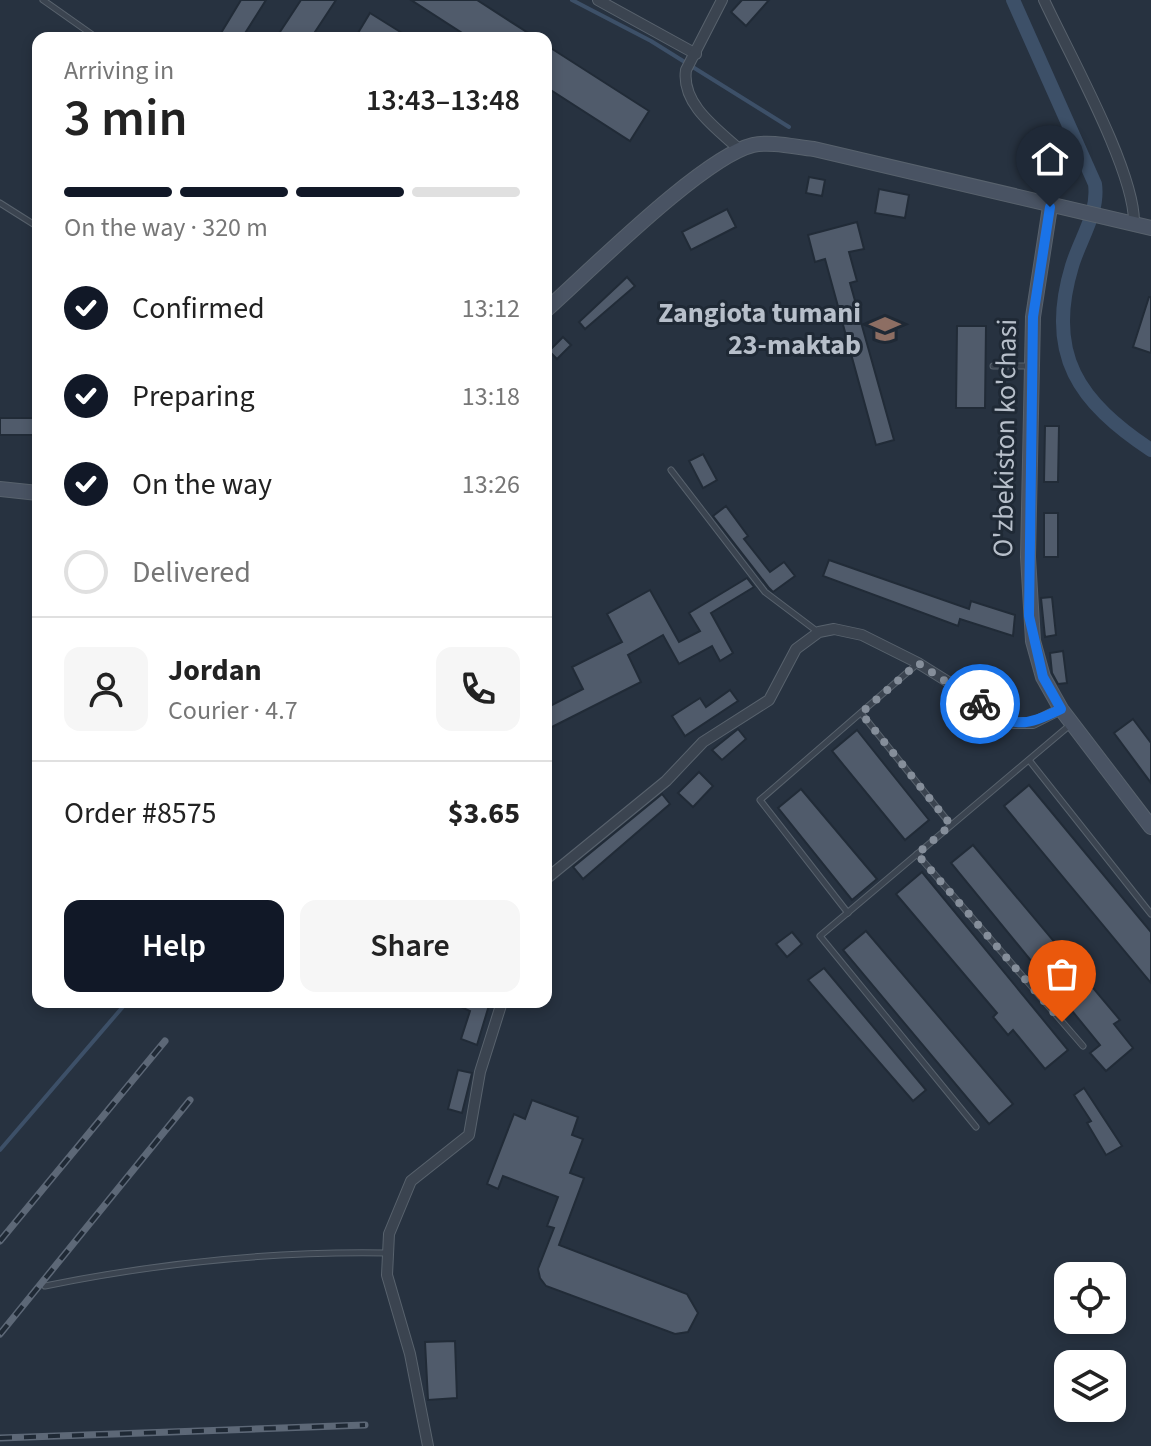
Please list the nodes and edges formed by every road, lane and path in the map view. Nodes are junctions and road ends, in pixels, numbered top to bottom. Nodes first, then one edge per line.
1 (43, 0) edge
2 (598, 0) edge
3 (722, 0) edge
4 (1044, 0) edge
5 (88, 32) edge
6 (691, 62) junction
7 (739, 149) junction
8 (0, 203) edge
9 (1050, 207) junction
10 (32, 223) edge
11 (1134, 223) junction
12 (1151, 228) edge
13 (552, 305) edge
14 (1033, 365) junction
15 (993, 366) dead end
16 (671, 470) dead end
17 (0, 489) edge
18 (32, 492) edge
19 (819, 632) junction
20 (918, 663) junction
21 (1061, 709) junction
22 (861, 713) junction
23 (1070, 725) junction
24 (1029, 760) junction
25 (951, 825) junction
26 (1151, 827) edge
27 (917, 854) junction
28 (552, 874) edge
29 (848, 913) junction
30 (1151, 914) edge
31 (500, 1008) edge
32 (1083, 1046) dead end
33 (976, 1127) dead end
34 (388, 1253) junction
35 (45, 1286) dead end
36 (428, 1446) edge

1 - 5 lane
2 - 6 street
3 - 6 street
4 - 11 street
6 - 7 street
7 - 9 main road
7 - 13 main road
8 - 10 lane
9 - 11 main road
9 - 14 main road, O'zbekiston ko'chasi
11 - 12 main road
14 - 15 lane
14 - 21 main road, O'zbekiston ko'chasi
16 - 19 lane
17 - 18 main road
19 - 20 street
19 - 28 street
20 - 21 street
20 - 22 lane
21 - 23 main road, O'zbekiston ko'chasi
22 - 25 lane
22 - 29 lane
23 - 24 lane
23 - 26 main road, O'zbekiston ko'chasi
24 - 25 lane
24 - 30 lane
25 - 27 lane
27 - 29 lane
27 - 32 lane
29 - 33 lane
31 - 34 street
34 - 35 lane
34 - 36 street

